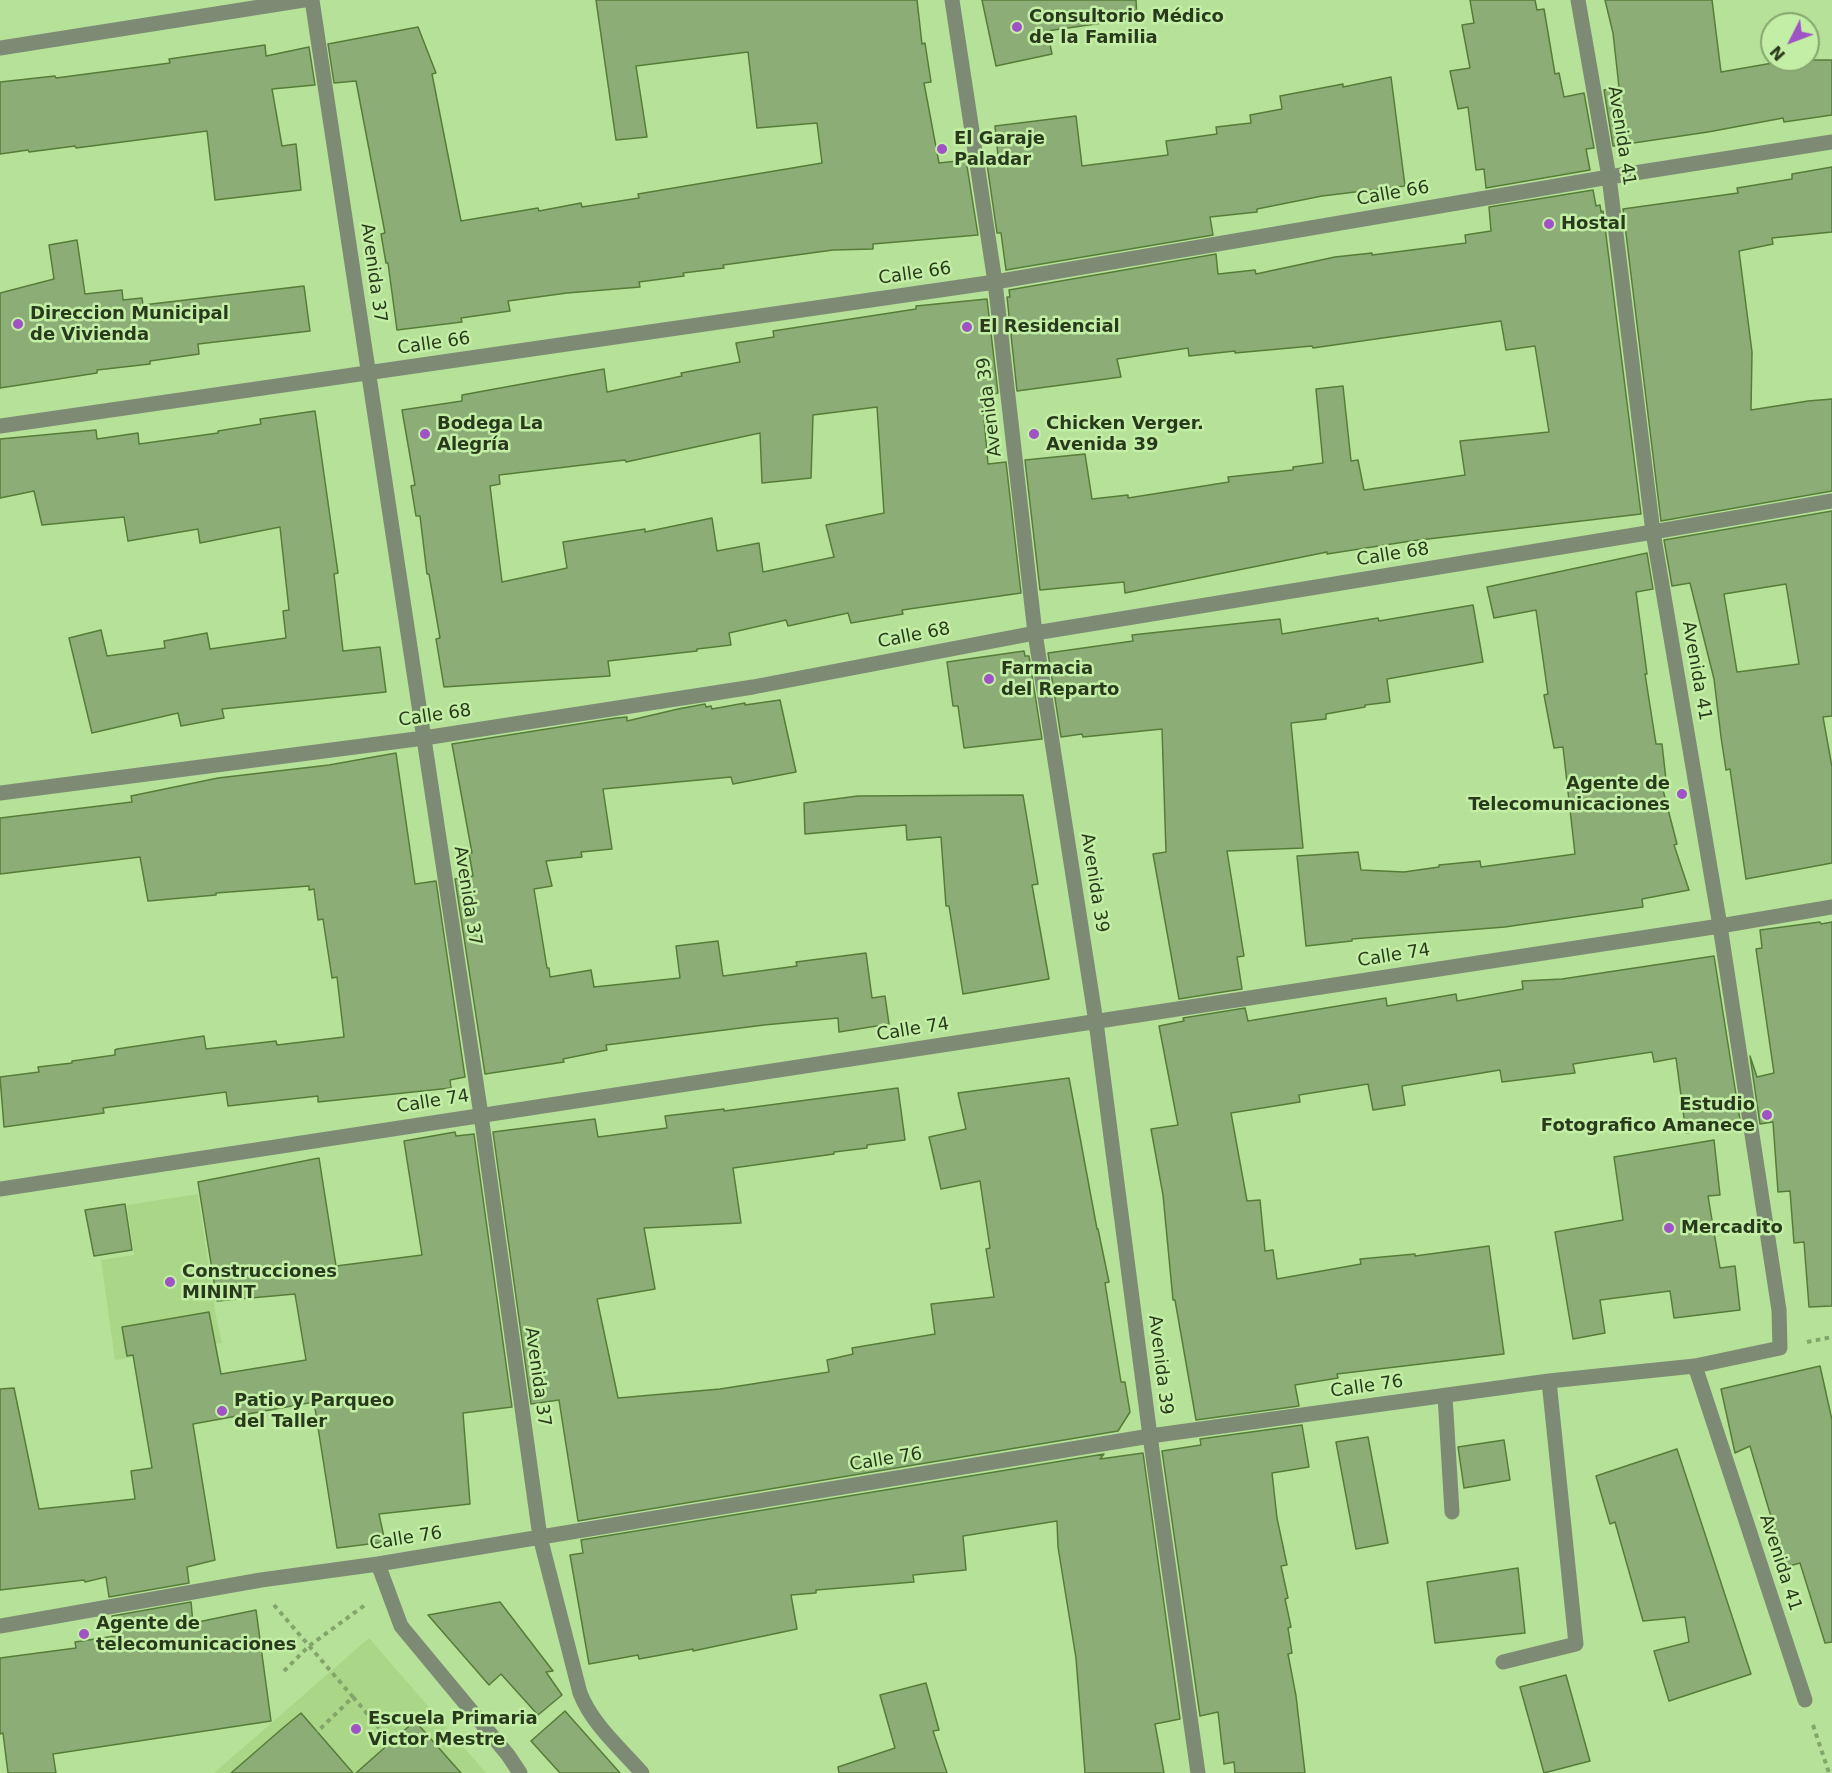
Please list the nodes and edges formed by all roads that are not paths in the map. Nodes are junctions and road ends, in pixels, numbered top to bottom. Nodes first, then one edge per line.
1 (304, 0) edge
2 (312, 0) edge
3 (952, 0) edge
4 (1578, 0) edge
5 (0, 48) edge
6 (1832, 142) edge
7 (1609, 177) junction
8 (995, 282) junction
9 (368, 373) junction
10 (0, 426) edge
11 (1832, 501) edge
12 (1653, 532) junction
13 (1035, 633) junction
14 (424, 738) junction
15 (0, 793) edge
16 (1832, 907) edge
17 (1720, 926) junction
18 (1096, 1022) junction
19 (480, 1115) junction
20 (0, 1189) edge
21 (1780, 1348) joint
22 (1695, 1366) junction
23 (1549, 1381) junction
24 (1445, 1396) junction
25 (1150, 1436) junction
26 (1452, 1512) dead end
27 (540, 1537) junction
28 (378, 1564) junction
29 (0, 1626) edge
30 (1503, 1662) dead end
31 (1805, 1700) road end
32 (520, 1773) edge
33 (642, 1773) edge
34 (1198, 1773) edge

1 - 5 street
2 - 9 street, Avenida 37
3 - 8 street, Avenida 39
4 - 7 street, Avenida 41
6 - 7 street, Calle 66
7 - 8 street, Calle 66
7 - 12 street, Avenida 41
8 - 9 street, Calle 66
8 - 13 street, Avenida 39
9 - 10 street, Calle 66
9 - 14 street, Avenida 37
11 - 12 street, Calle 68
12 - 13 street, Calle 68
12 - 17 street, Avenida 41
13 - 14 street, Calle 68
13 - 18 street, Avenida 39
14 - 15 street, Calle 68
14 - 19 street, Avenida 37
16 - 17 street, Calle 74
17 - 18 street, Calle 74
17 - 21 street, Avenida 41
18 - 19 street, Calle 74
18 - 25 street, Avenida 39
19 - 20 street, Calle 74
19 - 27 street, Avenida 37
21 - 22 street, Calle 76
22 - 23 street, Calle 76
22 - 31 street, Avenida 41
23 - 24 street, Calle 76
23 - 30 street
24 - 25 street, Calle 76
24 - 26 street
25 - 27 street, Calle 76
25 - 34 street, Avenida 39
27 - 28 street, Calle 76
27 - 33 street, Avenida 37
28 - 29 street, Calle 76
28 - 32 street

